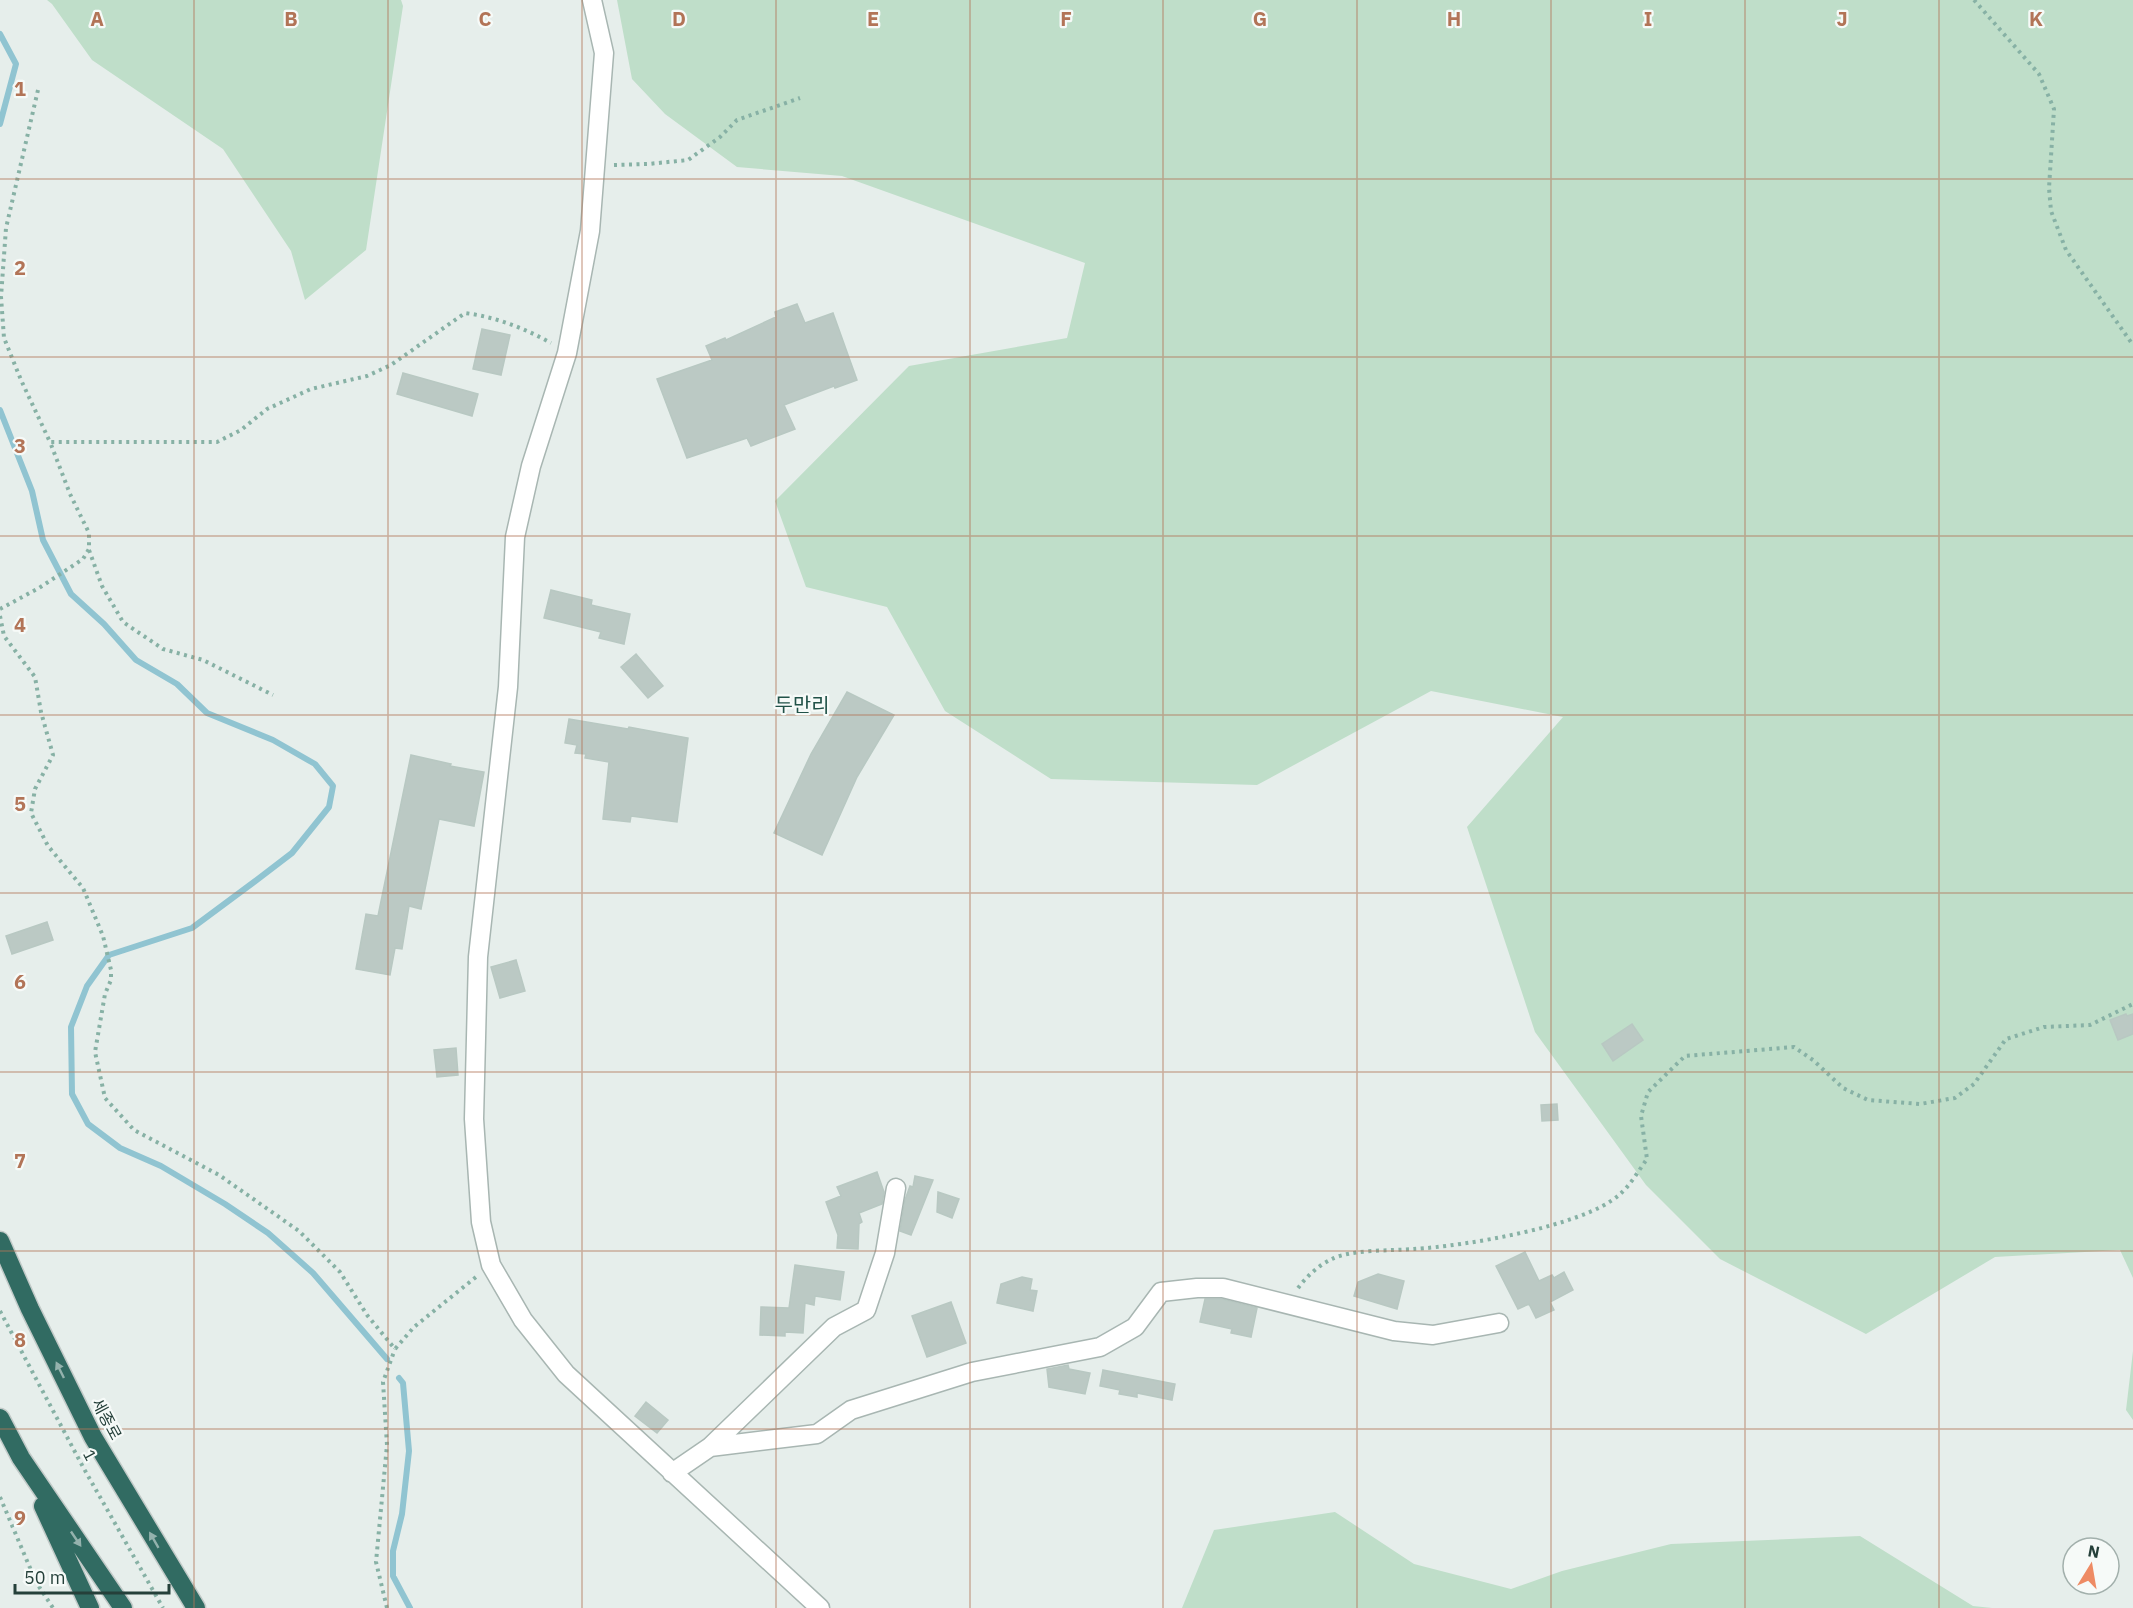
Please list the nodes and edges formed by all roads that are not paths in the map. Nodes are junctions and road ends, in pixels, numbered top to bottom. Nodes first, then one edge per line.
1 (592, 0) edge
2 (896, 1188) dead end
3 (0, 1241) edge
4 (1499, 1323) dead end
5 (0, 1418) edge
6 (710, 1447) junction
7 (21, 1458) junction
8 (672, 1473) junction
9 (171, 1570) junction
10 (90, 1608) edge
11 (123, 1608) edge
12 (196, 1608) edge
13 (203, 1608) edge
14 (820, 1608) edge

1 - 8 street
2 - 6 street
9 -> 3 highway, 세종로
4 - 6 street
5 - 7 highway
6 - 8 street
7 - 10 highway
7 -> 11 highway
8 - 14 street
9 - 12 highway, 세종로
9 - 13 highway

